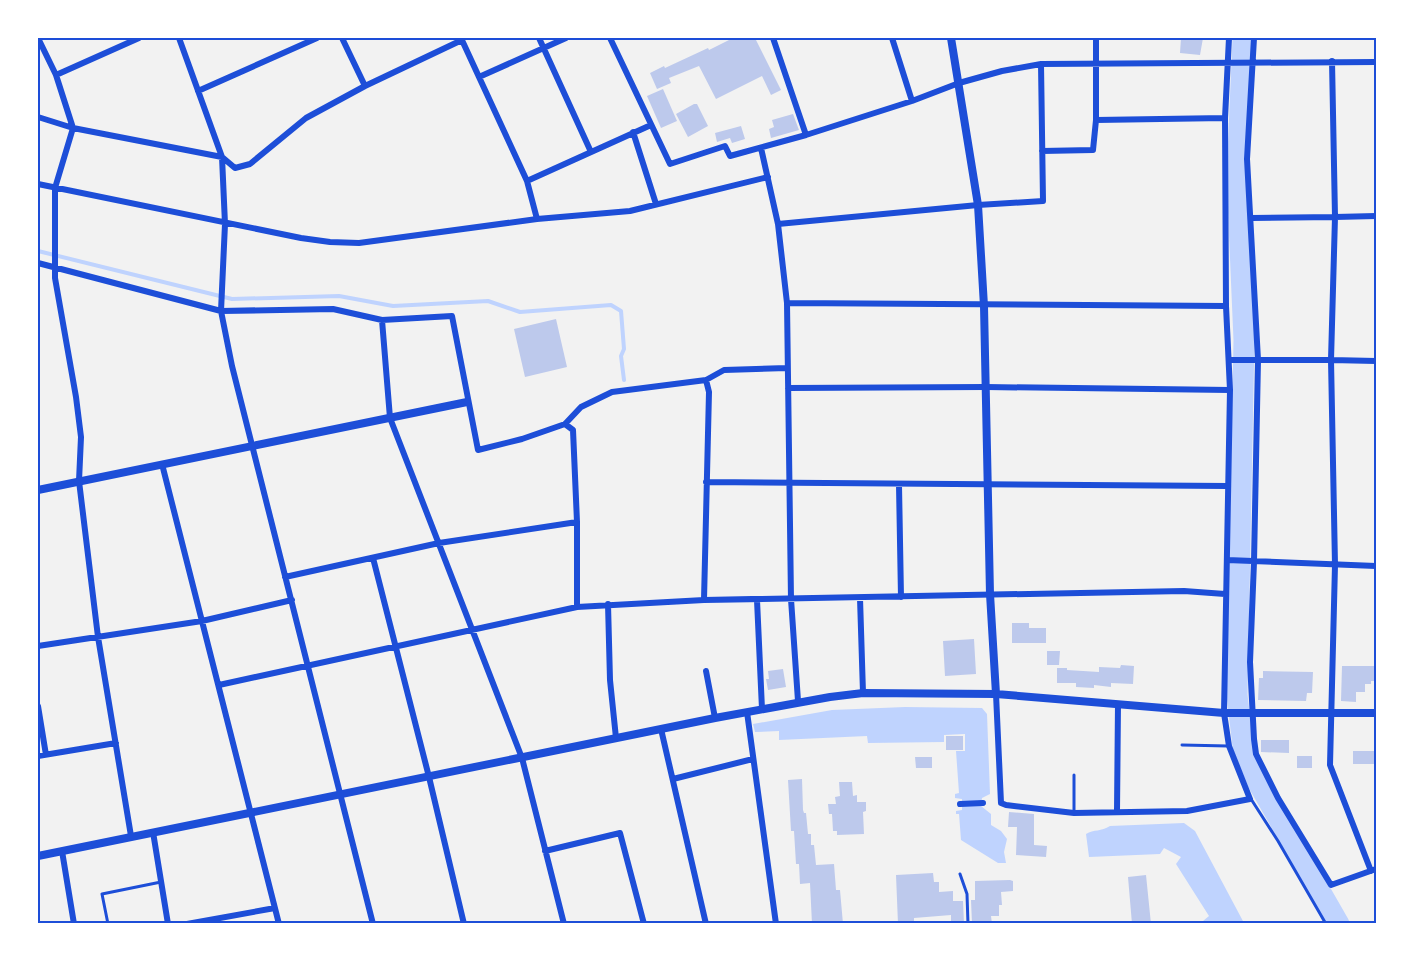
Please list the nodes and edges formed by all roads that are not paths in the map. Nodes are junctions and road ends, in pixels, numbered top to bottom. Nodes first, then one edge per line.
1 (38, 38) edge
2 (139, 38) edge
3 (180, 38) edge
4 (317, 38) edge
5 (342, 38) edge
6 (539, 38) edge
7 (566, 38) edge
8 (610, 38) edge
9 (773, 38) edge
10 (892, 38) edge
11 (951, 38) edge
12 (1096, 38) edge
13 (1229, 38) edge
14 (1254, 38) edge
15 (461, 39) edge
16 (544, 48) junction
17 (1332, 61) junction
18 (1228, 62) junction
19 (1377, 62) edge
20 (1253, 63) junction
21 (1041, 64) junction
22 (1096, 64) junction
23 (56, 75) junction
24 (479, 77) junction
25 (958, 83) junction
26 (365, 86) junction
27 (198, 91) junction
28 (912, 100) junction
29 (38, 117) edge
30 (1225, 118) junction
31 (1096, 120) junction
32 (651, 125) junction
33 (74, 128) junction
34 (633, 132) junction
35 (806, 135) junction
36 (761, 148) junction
37 (1042, 151) junction
38 (591, 152) junction
39 (222, 157) junction
40 (768, 177) junction
41 (527, 181) junction
42 (38, 184) edge
43 (55, 188) junction
44 (656, 204) junction
45 (978, 205) junction
46 (1377, 216) edge
47 (1335, 217) junction
48 (1252, 218) junction
49 (537, 219) junction
50 (225, 224) junction
51 (778, 224) junction
52 (38, 263) edge
53 (56, 267) junction
54 (787, 303) junction
55 (984, 306) junction
56 (1226, 306) junction
57 (221, 311) junction
58 (382, 320) junction
59 (1230, 360) junction
60 (1258, 360) junction
61 (1331, 360) junction
62 (1377, 361) edge
63 (787, 368) junction
64 (706, 380) junction
65 (986, 387) junction
66 (788, 388) junction
67 (1230, 390) junction
68 (467, 402) junction
69 (390, 418) junction
70 (565, 424) junction
71 (254, 446) junction
72 (162, 464) junction
73 (79, 481) junction
74 (706, 482) junction
75 (790, 484) junction
76 (899, 485) junction
77 (989, 485) junction
78 (1228, 486) junction
79 (38, 490) edge
80 (577, 522) junction
81 (439, 543) junction
82 (374, 558) junction
83 (1227, 560) junction
84 (1254, 561) junction
85 (1335, 564) junction
86 (1377, 567) edge
87 (285, 577) junction
88 (990, 594) junction
89 (1225, 594) junction
90 (902, 597) junction
91 (860, 598) junction
92 (791, 599) junction
93 (292, 600) junction
94 (704, 600) junction
95 (757, 600) junction
96 (608, 604) junction
97 (577, 607) junction
98 (202, 621) junction
99 (472, 630) junction
100 (98, 637) junction
101 (38, 646) edge
102 (395, 647) junction
103 (309, 666) junction
104 (706, 671) dead end
105 (219, 685) junction
106 (863, 693) junction
107 (996, 694) junction
108 (798, 701) junction
109 (1118, 704) junction
110 (38, 706) edge
111 (762, 709) junction
112 (747, 712) junction
113 (1226, 713) junction
114 (1377, 713) edge
115 (1251, 714) junction
116 (1333, 714) junction
117 (715, 718) junction
118 (661, 729) junction
119 (616, 738) junction
120 (116, 743) junction
121 (1182, 745) dead end
122 (1230, 746) junction
123 (46, 755) junction
124 (38, 756) edge
125 (522, 758) junction
126 (753, 759) junction
127 (1074, 775) dead end
128 (429, 777) junction
129 (673, 779) junction
130 (340, 794) junction
131 (1250, 799) junction
132 (983, 803) dead end
133 (960, 804) dead end
134 (251, 812) junction
135 (1117, 812) junction
136 (1074, 813) junction
137 (153, 832) junction
138 (131, 836) junction
139 (545, 850) junction
140 (62, 851) junction
141 (38, 856) edge
142 (1374, 870) edge
143 (960, 874) dead end
144 (161, 882) junction
145 (275, 908) junction
146 (74, 924) edge
147 (108, 924) edge
148 (168, 924) edge
149 (188, 924) edge
150 (279, 924) edge
151 (373, 924) edge
152 (464, 924) edge
153 (564, 924) edge
154 (644, 924) edge
155 (706, 924) edge
156 (776, 924) edge
157 (968, 924) edge
158 (1326, 924) edge

1 - 23 street
2 - 23 street
3 - 27 street
4 - 27 street
5 - 26 street
6 - 16 street
7 - 16 street
8 - 32 street
9 - 35 street
10 - 28 street
11 - 25 street
12 - 22 street
13 - 18 street
14 - 20 street
15 - 24 street
15 - 26 street
16 - 24 street
16 - 38 street
17 - 19 street
17 - 20 street
17 - 47 street
18 - 20 street
18 - 22 street
18 - 30 street
20 - 48 street
21 - 22 street
21 - 25 street
21 - 37 street
22 - 31 street
23 - 33 street
24 - 41 street
25 - 28 street
25 - 45 street
26 - 39 street
27 - 39 street
28 - 35 street
29 - 33 street
30 - 31 street
30 - 56 street
31 - 37 street
32 - 34 street
32 - 36 street
33 - 39 street
33 - 43 street
34 - 38 street
34 - 44 street
35 - 36 street
36 - 40 street
37 - 45 street
38 - 41 street
39 - 50 street
40 - 44 street
40 - 51 street
41 - 49 street
42 - 43 street
43 - 50 street
43 - 53 street
44 - 49 street
45 - 51 street
45 - 55 street
46 - 47 street
47 - 48 street
47 - 61 street
48 - 60 street
49 - 50 street
50 - 57 street
51 - 54 street
52 - 53 street
53 - 57 street
53 - 73 street
54 - 55 street
54 - 63 street
55 - 56 street
55 - 65 street
56 - 59 street
57 - 58 street
57 - 71 street
58 - 68 street
58 - 69 street
59 - 60 street
59 - 67 street
60 - 61 street
60 - 84 street
61 - 62 street
61 - 85 street
63 - 64 street
63 - 66 street
64 - 70 street
64 - 74 street
65 - 66 street
65 - 67 street
65 - 77 street
66 - 75 street
67 - 78 street
68 - 69 street
68 - 70 street
69 - 71 street
69 - 81 street
70 - 80 street
71 - 72 street
71 - 87 street
72 - 73 street
72 - 98 street
73 - 79 street
73 - 100 street
74 - 75 street
74 - 94 street
75 - 76 street
75 - 92 street
76 - 77 street
76 - 90 street
77 - 78 street
77 - 88 street
78 - 83 street
80 - 81 street
80 - 97 street
81 - 82 street
81 - 99 street
82 - 87 street
82 - 102 street
83 - 84 street
83 - 89 street
84 - 85 street
84 - 115 street
85 - 86 street
85 - 116 street
87 - 93 street
88 - 89 street
88 - 90 street
88 - 107 street
89 - 113 street
90 - 91 street
91 - 92 street
91 - 106 street
92 - 95 street
92 - 108 street
93 - 98 street
93 - 103 street
94 - 95 street
94 - 96 street
95 - 111 street
96 - 97 street
96 - 119 street
97 - 99 street
98 - 100 street
98 - 105 street
99 - 102 street
99 - 125 street
100 - 101 street
100 - 120 street
102 - 103 street
102 - 128 street
103 - 105 street
103 - 130 street
104 - 117 street
105 - 134 street
106 - 107 street
106 - 108 street
107 - 109 street
107 - 136 street
108 - 111 street
109 - 113 street
109 - 135 street
110 - 123 street
111 - 112 street
112 - 117 street
112 - 126 street
113 - 115 street
113 - 122 street
114 - 116 street
115 - 116 street
115 - 142 street
116 - 142 street
117 - 118 street
118 - 119 street
118 - 129 street
119 - 125 street
120 - 123 street
120 - 138 street
121 - 122 lane
122 - 131 street
123 - 124 street
125 - 128 street
125 - 139 street
126 - 129 street
126 - 156 street
127 - 136 lane
128 - 130 street
128 - 152 street
129 - 155 street
130 - 134 street
130 - 151 street
131 - 135 street
131 - 158 lane
132 - 133 street
134 - 137 street
134 - 145 street
135 - 136 street
137 - 138 street
137 - 144 street
138 - 140 street
139 - 153 street
139 - 154 street
140 - 141 street
140 - 146 street
143 - 157 lane
144 - 147 lane
144 - 148 street
145 - 149 street
145 - 150 street

